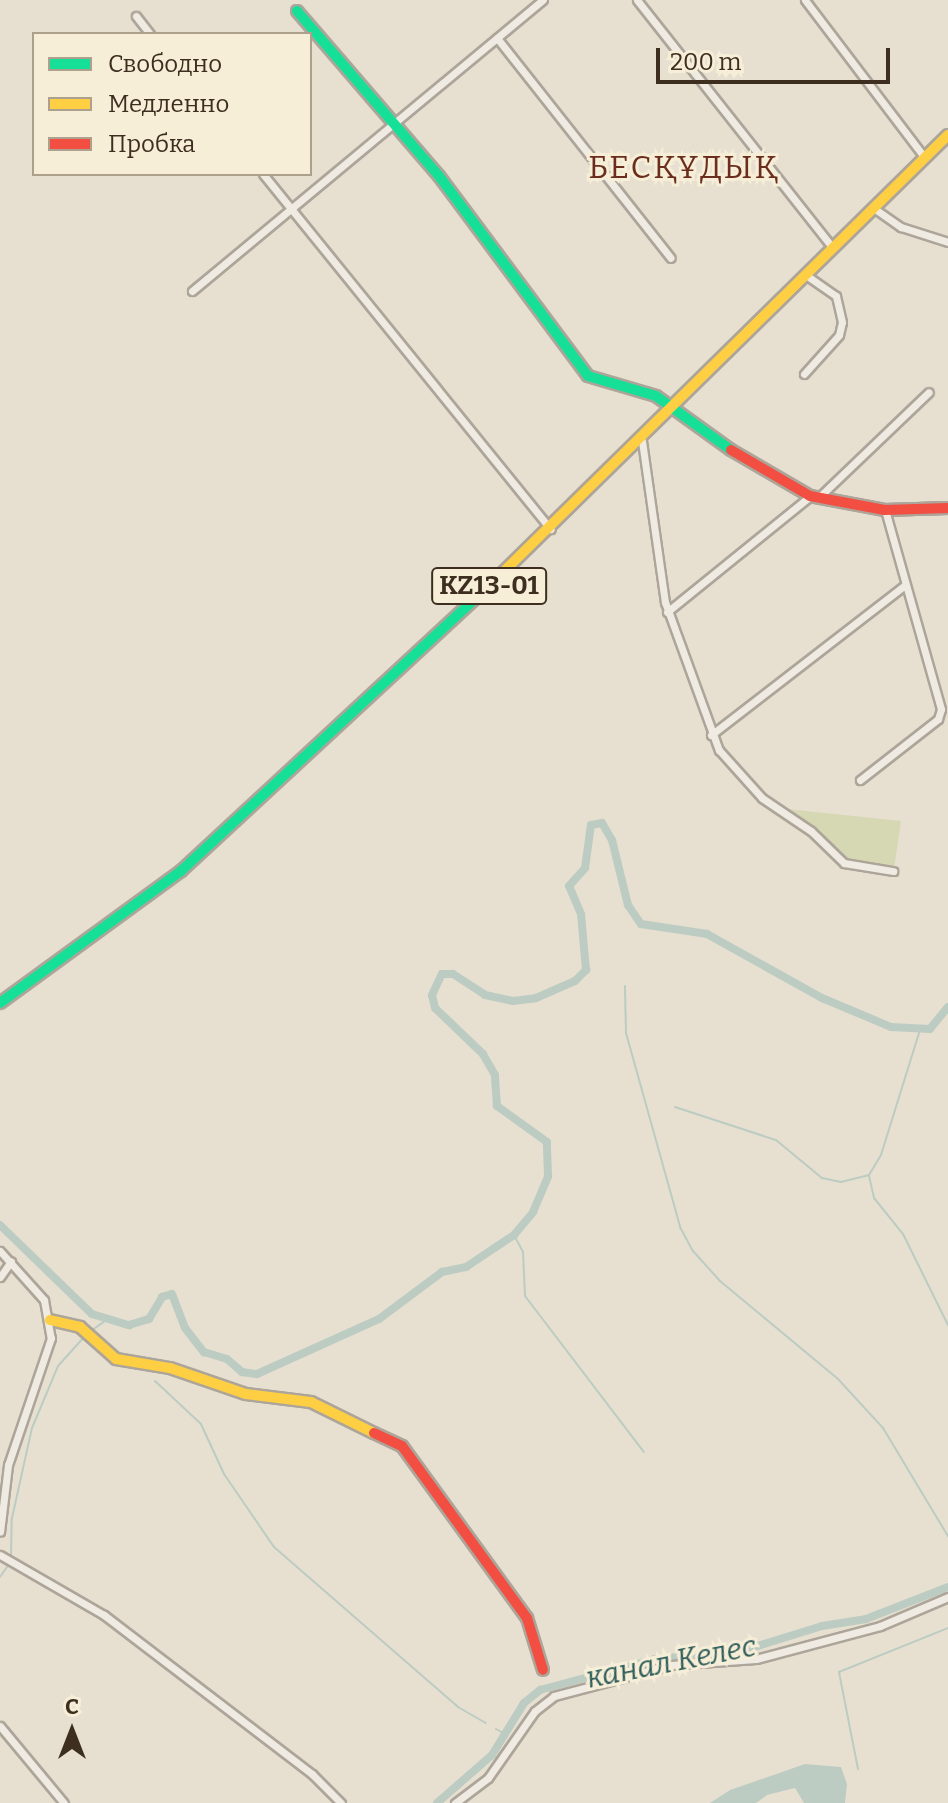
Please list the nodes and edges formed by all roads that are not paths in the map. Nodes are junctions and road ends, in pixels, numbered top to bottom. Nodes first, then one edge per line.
1 (543, 0) edge
2 (637, 0) edge
3 (805, 0) edge
4 (297, 11) dead end
5 (136, 16) dead end
6 (148, 32) edge
7 (497, 38) junction
8 (394, 125) junction
9 (948, 135) edge
10 (925, 159) junction
11 (265, 176) edge
12 (874, 208) junction
13 (290, 209) junction
14 (948, 242) edge
15 (833, 248) junction
16 (671, 258) dead end
17 (806, 275) junction
18 (192, 291) dead end
19 (804, 374) dead end
20 (929, 392) dead end
21 (674, 409) junction
22 (642, 441) junction
23 (814, 497) junction
24 (948, 508) edge
25 (885, 510) junction
26 (550, 529) junction
27 (904, 586) junction
28 (667, 612) junction
29 (711, 735) junction
30 (860, 780) dead end
31 (893, 871) dead end
32 (0, 1003) edge
33 (0, 1251) edge
34 (11, 1261) junction
35 (0, 1277) edge
36 (50, 1320) junction
37 (0, 1532) edge
38 (0, 1555) edge
39 (948, 1597) edge
40 (543, 1670) dead end
41 (0, 1726) edge
42 (64, 1803) edge
43 (341, 1803) edge
44 (455, 1803) edge

1 - 7 street
2 - 15 street
3 - 10 street
4 - 8 main road
5 - 6 street
7 - 8 street
7 - 16 street
8 - 13 street
8 - 21 main road
9 - 10 main road, KZ13-01
10 - 12 main road, KZ13-01
11 - 13 street
12 - 14 street
12 - 15 main road, KZ13-01
13 - 18 street
13 - 26 street
15 - 17 main road, KZ13-01
17 - 19 street
17 - 21 main road, KZ13-01
20 - 23 street
21 - 22 main road, KZ13-01
21 - 23 main road
22 - 26 main road, KZ13-01
22 - 28 street
23 - 25 main road
23 - 28 street
24 - 25 main road
25 - 27 street
26 - 32 main road, KZ13-01
27 - 29 street
27 - 30 street
28 - 29 street
29 - 31 street
33 - 34 street
34 - 35 street
34 - 36 street
36 - 37 street
36 - 40 main road
38 - 43 street
39 - 44 street
41 - 42 street

